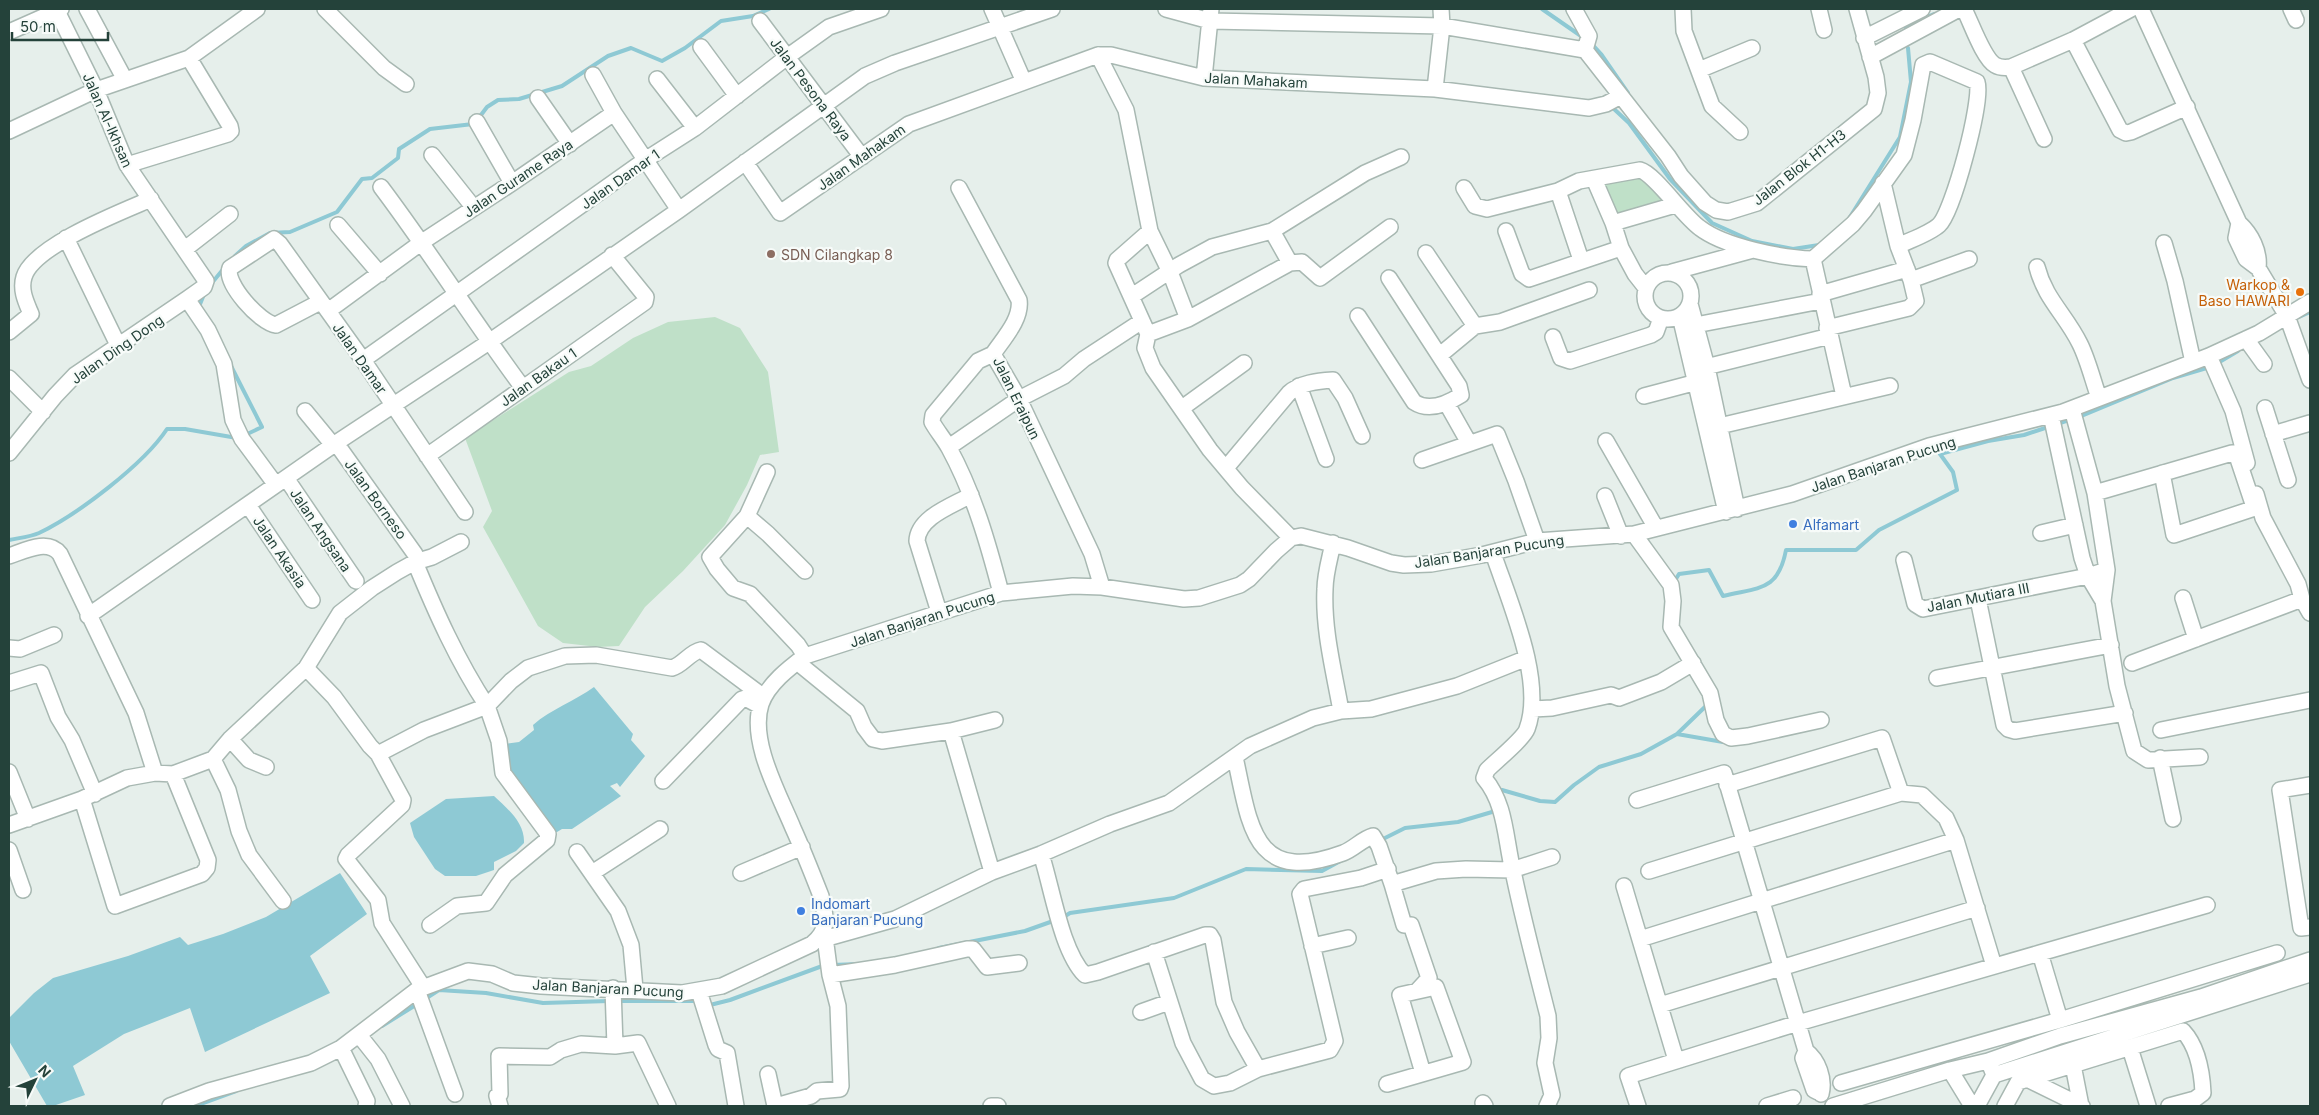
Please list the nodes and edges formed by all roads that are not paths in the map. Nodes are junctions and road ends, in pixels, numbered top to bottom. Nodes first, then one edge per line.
1 (87, 9) edge
2 (256, 9) edge
3 (325, 9) edge
4 (881, 9) edge
5 (992, 9) edge
6 (1052, 9) edge
7 (1166, 9) edge
8 (1441, 9) edge
9 (1574, 9) edge
10 (1683, 9) edge
11 (1818, 9) edge
12 (1857, 9) edge
13 (1922, 9) edge
14 (1959, 9) edge
15 (1964, 9) edge
16 (2131, 9) edge
17 (2141, 9) edge
18 (59, 10) edge
19 (1211, 15) edge
20 (760, 21) dead end
21 (1442, 26) junction
22 (1000, 27) junction
23 (1824, 30) dead end
24 (1880, 30) junction
25 (9, 32) edge
26 (1864, 38) junction
27 (2073, 40) junction
28 (1587, 43) junction
29 (701, 46) dead end
30 (1888, 47) junction
31 (1752, 48) dead end
32 (1098, 55) junction
33 (787, 57) junction
34 (1870, 57) junction
35 (190, 58) junction
36 (2011, 67) junction
37 (1698, 70) junction
38 (593, 75) dead end
39 (124, 78) dead end
40 (1204, 78) junction
41 (657, 79) dead end
42 (1024, 82) junction
43 (406, 84) dead end
44 (1434, 89) junction
45 (96, 90) junction
46 (737, 96) junction
47 (1621, 96) junction
48 (538, 98) dead end
49 (824, 107) junction
50 (2187, 107) junction
51 (614, 113) junction
52 (476, 122) dead end
53 (695, 128) junction
54 (9, 131) edge
55 (1740, 132) dead end
56 (2044, 139) dead end
57 (570, 144) junction
58 (432, 154) dead end
59 (862, 157) junction
60 (1401, 157) dead end
61 (645, 160) junction
62 (745, 162) junction
63 (127, 165) junction
64 (1594, 179) junction
65 (512, 183) junction
66 (1883, 183) junction
67 (381, 186) dead end
68 (959, 188) dead end
69 (1464, 188) dead end
70 (1558, 191) junction
71 (150, 199) junction
72 (1675, 205) junction
73 (474, 208) junction
74 (679, 210) junction
75 (230, 214) dead end
76 (1613, 223) junction
77 (338, 225) dead end
78 (1390, 227) dead end
79 (1272, 230) junction
80 (1150, 231) junction
81 (1506, 231) dead end
82 (66, 238) junction
83 (422, 242) junction
84 (2164, 243) dead end
85 (1898, 246) junction
86 (1621, 248) junction
87 (184, 249) junction
88 (1754, 250) junction
89 (1426, 253) dead end
90 (612, 255) junction
91 (1813, 259) junction
92 (1968, 259) dead end
93 (1582, 260) junction
94 (1290, 263) junction
95 (2036, 267) dead end
96 (1170, 272) junction
97 (1672, 272) junction
98 (380, 274) junction
99 (1909, 274) junction
100 (1389, 278) dead end
101 (1646, 288) junction
102 (1589, 290) dead end
103 (458, 293) junction
104 (1132, 296) junction
105 (1821, 297) junction
106 (187, 299) junction
107 (2310, 302) edge
108 (324, 307) junction
109 (1358, 316) dead end
110 (1661, 318) junction
111 (1188, 319) junction
112 (2289, 321) junction
113 (1686, 322) junction
114 (1475, 326) junction
115 (1145, 328) junction
116 (9, 332) edge
117 (1829, 332) junction
118 (1554, 337) dead end
119 (489, 342) junction
120 (2249, 343) junction
121 (118, 345) junction
122 (993, 354) junction
123 (1440, 355) junction
124 (363, 360) junction
125 (2193, 362) junction
126 (2211, 362) junction
127 (1244, 363) dead end
128 (2264, 364) dead end
129 (1699, 373) junction
130 (9, 378) edge
131 (2310, 380) edge
132 (1299, 386) junction
133 (1890, 386) dead end
134 (523, 388) junction
135 (1644, 396) dead end
136 (1844, 396) junction
137 (2099, 398) junction
138 (1019, 399) junction
139 (1447, 404) junction
140 (393, 405) junction
141 (1182, 408) junction
142 (2265, 408) dead end
143 (305, 411) dead end
144 (43, 412) junction
145 (2074, 416) junction
146 (2053, 423) junction
147 (2310, 423) edge
148 (1713, 428) junction
149 (2274, 434) junction
150 (1362, 436) dead end
151 (1606, 441) dead end
152 (1469, 443) junction
153 (335, 444) junction
154 (948, 447) junction
155 (9, 453) edge
156 (427, 456) junction
157 (1326, 459) dead end
158 (1422, 460) dead end
159 (1226, 468) junction
160 (767, 472) dead end
161 (2162, 474) junction
162 (2288, 480) dead end
163 (281, 482) junction
164 (2095, 493) junction
165 (971, 496) junction
166 (1604, 496) dead end
167 (248, 505) junction
168 (1731, 511) junction
169 (465, 512) dead end
170 (747, 516) junction
171 (2075, 526) junction
172 (1656, 528) junction
173 (2041, 533) dead end
174 (1628, 535) junction
175 (1291, 538) junction
176 (1537, 541) junction
177 (461, 542) dead end
178 (1333, 543) junction
179 (1493, 553) junction
180 (9, 556) edge
181 (415, 558) junction
182 (1904, 560) dead end
183 (2106, 570) junction
184 (804, 571) dead end
185 (2088, 576) junction
186 (356, 581) dead end
187 (1102, 587) junction
188 (2303, 587) edge
189 (1001, 593) junction
190 (2184, 598) dead end
191 (1978, 599) junction
192 (312, 600) dead end
193 (2103, 601) junction
194 (939, 612) junction
195 (2310, 613) edge
196 (88, 616) junction
197 (54, 635) dead end
198 (2196, 639) junction
199 (2112, 645) junction
200 (9, 648) edge
201 (1528, 658) junction
202 (801, 659) junction
203 (1693, 663) junction
204 (2132, 664) dead end
205 (306, 668) junction
206 (1992, 668) junction
207 (1937, 678) dead end
208 (9, 683) edge
209 (2310, 700) edge
210 (762, 702) junction
211 (487, 706) junction
212 (1533, 709) junction
213 (1341, 711) junction
214 (2124, 713) junction
215 (995, 720) dead end
216 (1821, 720) dead end
217 (2161, 730) dead end
218 (951, 731) junction
219 (230, 739) junction
220 (378, 754) junction
221 (1235, 757) junction
222 (2200, 757) dead end
223 (2160, 758) junction
224 (213, 759) junction
225 (266, 767) dead end
226 (9, 772) edge
227 (155, 773) junction
228 (173, 774) junction
229 (663, 781) dead end
230 (1727, 785) junction
231 (2310, 785) edge
232 (1901, 793) junction
233 (89, 797) junction
234 (1637, 800) dead end
235 (28, 819) junction
236 (2173, 819) dead end
237 (9, 825) edge
238 (660, 829) dead end
239 (1956, 840) junction
240 (1745, 842) junction
241 (802, 847) junction
242 (9, 850) edge
243 (577, 852) dead end
244 (1041, 854) junction
245 (1552, 857) dead end
246 (1512, 870) junction
247 (1649, 871) dead end
248 (992, 872) junction
249 (741, 873) dead end
250 (592, 874) junction
251 (1390, 877) junction
252 (1624, 886) dead end
253 (23, 890) dead end
254 (1762, 900) junction
255 (283, 901) dead end
256 (2207, 905) dead end
257 (1977, 908) junction
258 (430, 924) dead end
259 (2310, 927) edge
260 (823, 937) junction
261 (1348, 938) dead end
262 (1640, 939) junction
263 (1312, 946) junction
264 (1154, 952) junction
265 (2040, 953) junction
266 (2277, 953) dead end
267 (2310, 960) edge
268 (1019, 963) dead end
269 (1994, 966) junction
270 (829, 968) junction
271 (1782, 968) junction
272 (2310, 974) edge
273 (613, 988) junction
274 (635, 989) junction
275 (1417, 991) junction
276 (421, 995) junction
277 (702, 1001) junction
278 (1169, 1002) junction
279 (1660, 1005) junction
280 (1141, 1012) dead end
281 (2060, 1020) junction
282 (1798, 1023) junction
283 (362, 1039) junction
284 (615, 1046) junction
285 (2130, 1048) junction
286 (344, 1053) junction
287 (1676, 1060) junction
288 (2073, 1065) junction
289 (1991, 1068) junction
290 (1258, 1069) junction
291 (1950, 1070) junction
292 (1423, 1073) junction
293 (768, 1074) dead end
294 (2028, 1079) junction
295 (1841, 1083) dead end
296 (1387, 1084) dead end
297 (455, 1094) dead end
298 (1793, 1098) dead end
299 (1824, 1100) edge
300 (170, 1106) edge
301 (366, 1106) edge
302 (402, 1106) edge
303 (500, 1106) edge
304 (668, 1106) edge
305 (736, 1106) edge
306 (776, 1106) edge
307 (992, 1106) edge
308 (998, 1106) edge
309 (1547, 1106) edge
310 (1638, 1106) edge
311 (1767, 1106) edge
312 (1833, 1106) edge
313 (1972, 1106) edge
314 (1977, 1106) edge
315 (2005, 1106) edge
316 (2082, 1106) edge
317 (2148, 1106) edge
318 (2169, 1106) edge

1 - 39 street
2 - 35 street
3 - 43 street
4 - 33 street, Jalan Damar 1
5 - 22 street
6 - 22 street
7 - 19 street
8 - 21 street
9 - 28 street, Jalan Blok H1-H3
10 - 37 street
11 - 23 street
12 - 26 street, Jalan Blok H1-H3
13 - 24 street
14 - 30 street
15 - 36 street
16 - 27 street
17 - 50 street
18 - 25 street
18 - 45 street, Jalan Al-Ikhsan
19 - 21 street
19 - 40 street
20 - 33 street, Jalan Pesona Raya
21 - 28 street
21 - 44 street
22 - 42 street
22 - 49 street
24 - 26 street
24 - 30 street
26 - 34 street, Jalan Blok H1-H3
27 - 36 street
27 - 50 street
28 - 47 street, Jalan Blok H1-H3
29 - 46 street
30 - 34 street
31 - 37 street
32 - 40 street, Jalan Mahakam
32 - 42 street, Jalan Mahakam
32 - 80 street
33 - 46 street, Jalan Damar 1
33 - 49 street, Jalan Pesona Raya
34 - 47 street, Jalan Blok H1-H3
35 - 45 street
35 - 63 street
36 - 56 street
37 - 55 street
38 - 51 street
40 - 44 street, Jalan Mahakam
41 - 53 street
42 - 59 street, Jalan Mahakam
44 - 47 street, Jalan Mahakam
45 - 54 street
45 - 63 street, Jalan Al-Ikhsan
46 - 53 street, Jalan Damar 1
48 - 57 street
49 - 59 street, Jalan Pesona Raya
49 - 62 street
50 - 112 street
51 - 57 street, Jalan Gurame Raya
51 - 61 street
52 - 65 street
53 - 61 street, Jalan Damar 1
57 - 65 street, Jalan Gurame Raya
58 - 73 street
59 - 62 street, Jalan Mahakam
60 - 79 street
61 - 74 street
61 - 103 street, Jalan Damar 1
62 - 74 street
63 - 71 street, Jalan Al-Ikhsan
64 - 70 street
64 - 72 street
64 - 76 street
65 - 73 street, Jalan Gurame Raya
66 - 85 street
66 - 85 street
66 - 91 street
67 - 83 street
68 - 122 street, Jalan Eraipun
69 - 70 street
70 - 93 street
71 - 82 street
71 - 87 street, Jalan Al-Ikhsan
72 - 76 street
72 - 88 street
73 - 83 street, Jalan Gurame Raya
74 - 90 street
75 - 87 street
76 - 86 street
77 - 98 street
78 - 94 street
79 - 94 street
79 - 96 street
80 - 96 street
80 - 104 street
81 - 93 street
82 - 116 street
82 - 121 street
83 - 98 street, Jalan Gurame Raya
83 - 103 street
84 - 125 street
85 - 99 street
86 - 93 street
86 - 101 street
87 - 106 street, Jalan Ding Dong
88 - 91 street
88 - 97 street
89 - 114 street
90 - 119 street
90 - 134 street, Jalan Bakau 1
91 - 105 street
92 - 99 street
94 - 111 street
95 - 137 street
96 - 104 street
96 - 111 street
97 - 101 street
97 - 113 street
98 - 108 street, Jalan Gurame Raya
99 - 105 street
99 - 117 street
100 - 123 street
101 - 110 street
102 - 114 street
103 - 119 street
103 - 124 street, Jalan Damar 1
104 - 115 street
105 - 113 street
105 - 117 street
106 - 121 street, Jalan Ding Dong
106 - 163 street, Jalan Angsana
107 - 112 street, Jalan Banjaran Pucung
108 - 108 street, Jalan Gurame Raya
108 - 124 street, Jalan Damar
109 - 139 street
110 - 113 street
110 - 118 street
111 - 115 street
112 - 120 street, Jalan Banjaran Pucung
112 - 131 street
113 - 129 street
114 - 123 street
115 - 138 street
115 - 141 street
117 - 129 street
117 - 136 street
119 - 134 street
119 - 140 street
120 - 126 street, Jalan Banjaran Pucung
120 - 128 street
121 - 144 street, Jalan Ding Dong
122 - 138 street, Jalan Eraipun
122 - 154 street
123 - 139 street
124 - 140 street, Jalan Damar
125 - 126 street, Jalan Banjaran Pucung
125 - 137 street, Jalan Banjaran Pucung
126 - 188 street
127 - 141 street
129 - 135 street
129 - 148 street
130 - 144 street
132 - 150 street
132 - 157 street
132 - 159 street
133 - 136 street
134 - 156 street, Jalan Bakau 1
136 - 148 street
137 - 145 street, Jalan Banjaran Pucung
138 - 154 street
138 - 187 street, Jalan Eraipun
139 - 152 street
140 - 153 street
140 - 156 street, Jalan Damar
141 - 159 street
142 - 149 street
143 - 153 street, Jalan Borneso
144 - 155 street, Jalan Ding Dong
145 - 146 street, Jalan Banjaran Pucung
145 - 164 street
146 - 168 street, Jalan Banjaran Pucung
146 - 171 street
147 - 149 street
148 - 168 street
149 - 162 street
151 - 172 street
152 - 158 street
152 - 176 street
153 - 163 street
153 - 181 street, Jalan Borneso
154 - 165 street
156 - 169 street, Jalan Damar
159 - 175 street
160 - 170 street
161 - 161 street
161 - 164 street
163 - 167 street
163 - 186 street, Jalan Angsana
164 - 183 street
165 - 189 street
165 - 194 street
166 - 174 street
167 - 192 street, Jalan Akasia
167 - 196 street
168 - 172 street, Jalan Banjaran Pucung
170 - 184 street
170 - 202 street
171 - 173 street
171 - 185 street
172 - 174 street, Jalan Banjaran Pucung
174 - 176 street, Jalan Banjaran Pucung
174 - 203 street
175 - 178 street, Jalan Banjaran Pucung
175 - 187 street, Jalan Banjaran Pucung
176 - 179 street, Jalan Banjaran Pucung
177 - 181 street
178 - 179 street, Jalan Banjaran Pucung
178 - 213 street
179 - 201 street
180 - 196 street
181 - 205 street
181 - 211 street, Jalan Borneso
182 - 191 street, Jalan Mutiara III
183 - 185 street, Jalan Mutiara III
183 - 193 street
185 - 191 street, Jalan Mutiara III
185 - 193 street
187 - 189 street, Jalan Banjaran Pucung
188 - 195 street
188 - 198 street
189 - 194 street, Jalan Banjaran Pucung
190 - 198 street
191 - 206 street
193 - 199 street
194 - 202 street, Jalan Banjaran Pucung
196 - 227 street
197 - 200 street
198 - 204 street
199 - 206 street
199 - 214 street
201 - 212 street
201 - 213 street
202 - 210 street, Jalan Banjaran Pucung
202 - 218 street
203 - 212 street
203 - 216 street
205 - 219 street
205 - 220 street
206 - 207 street
206 - 214 street
208 - 233 street
209 - 217 street
210 - 211 street
210 - 229 street
210 - 241 street
211 - 220 street
211 - 258 street, Jalan Borneso
212 - 246 street
213 - 221 street
214 - 223 street
215 - 218 street
218 - 248 street
219 - 224 street
219 - 225 street
220 - 276 street
221 - 244 street
221 - 251 street
222 - 223 street
223 - 236 street
224 - 228 street
224 - 255 street
226 - 235 street
227 - 228 street
227 - 233 street
228 - 233 street
230 - 232 street
230 - 234 street
230 - 240 street
231 - 259 street
232 - 239 street
232 - 240 street
233 - 235 street
235 - 237 street
238 - 250 street
239 - 254 street
239 - 257 street
240 - 247 street
240 - 254 street
241 - 249 street
241 - 260 street
242 - 253 street
243 - 250 street
244 - 248 street
244 - 264 street
245 - 246 street
246 - 251 street
246 - 309 street
248 - 260 street
250 - 274 street
251 - 263 street
251 - 275 street
252 - 262 street
254 - 262 street
254 - 271 street
256 - 265 street
257 - 269 street
257 - 271 street
260 - 270 street
260 - 277 street, Jalan Banjaran Pucung
261 - 263 street
262 - 279 street
263 - 290 street
264 - 278 street
264 - 290 street
265 - 269 street
265 - 281 street
266 - 281 street
267 - 289 street
268 - 270 street
269 - 282 street
270 - 306 street
271 - 279 street
271 - 282 street
272 - 289 street
273 - 274 street, Jalan Banjaran Pucung
273 - 276 street, Jalan Banjaran Pucung
273 - 284 street
274 - 277 street, Jalan Banjaran Pucung
275 - 292 street
275 - 292 street
276 - 283 street, Jalan Banjaran Pucung
276 - 297 street
277 - 305 street
278 - 280 street
278 - 290 street
279 - 287 street
281 - 295 street
282 - 287 street
282 - 299 street
283 - 286 street, Jalan Banjaran Pucung
283 - 302 street
284 - 303 street
284 - 304 street
285 - 288 street
285 - 317 street
285 - 318 street
286 - 300 street, Jalan Banjaran Pucung
286 - 301 street
287 - 310 street
288 - 294 street
288 - 316 street
289 - 291 street
289 - 314 street
291 - 312 street
291 - 313 street
292 - 296 street
293 - 306 street
294 - 315 street
294 - 316 street
298 - 311 street
307 - 308 street

